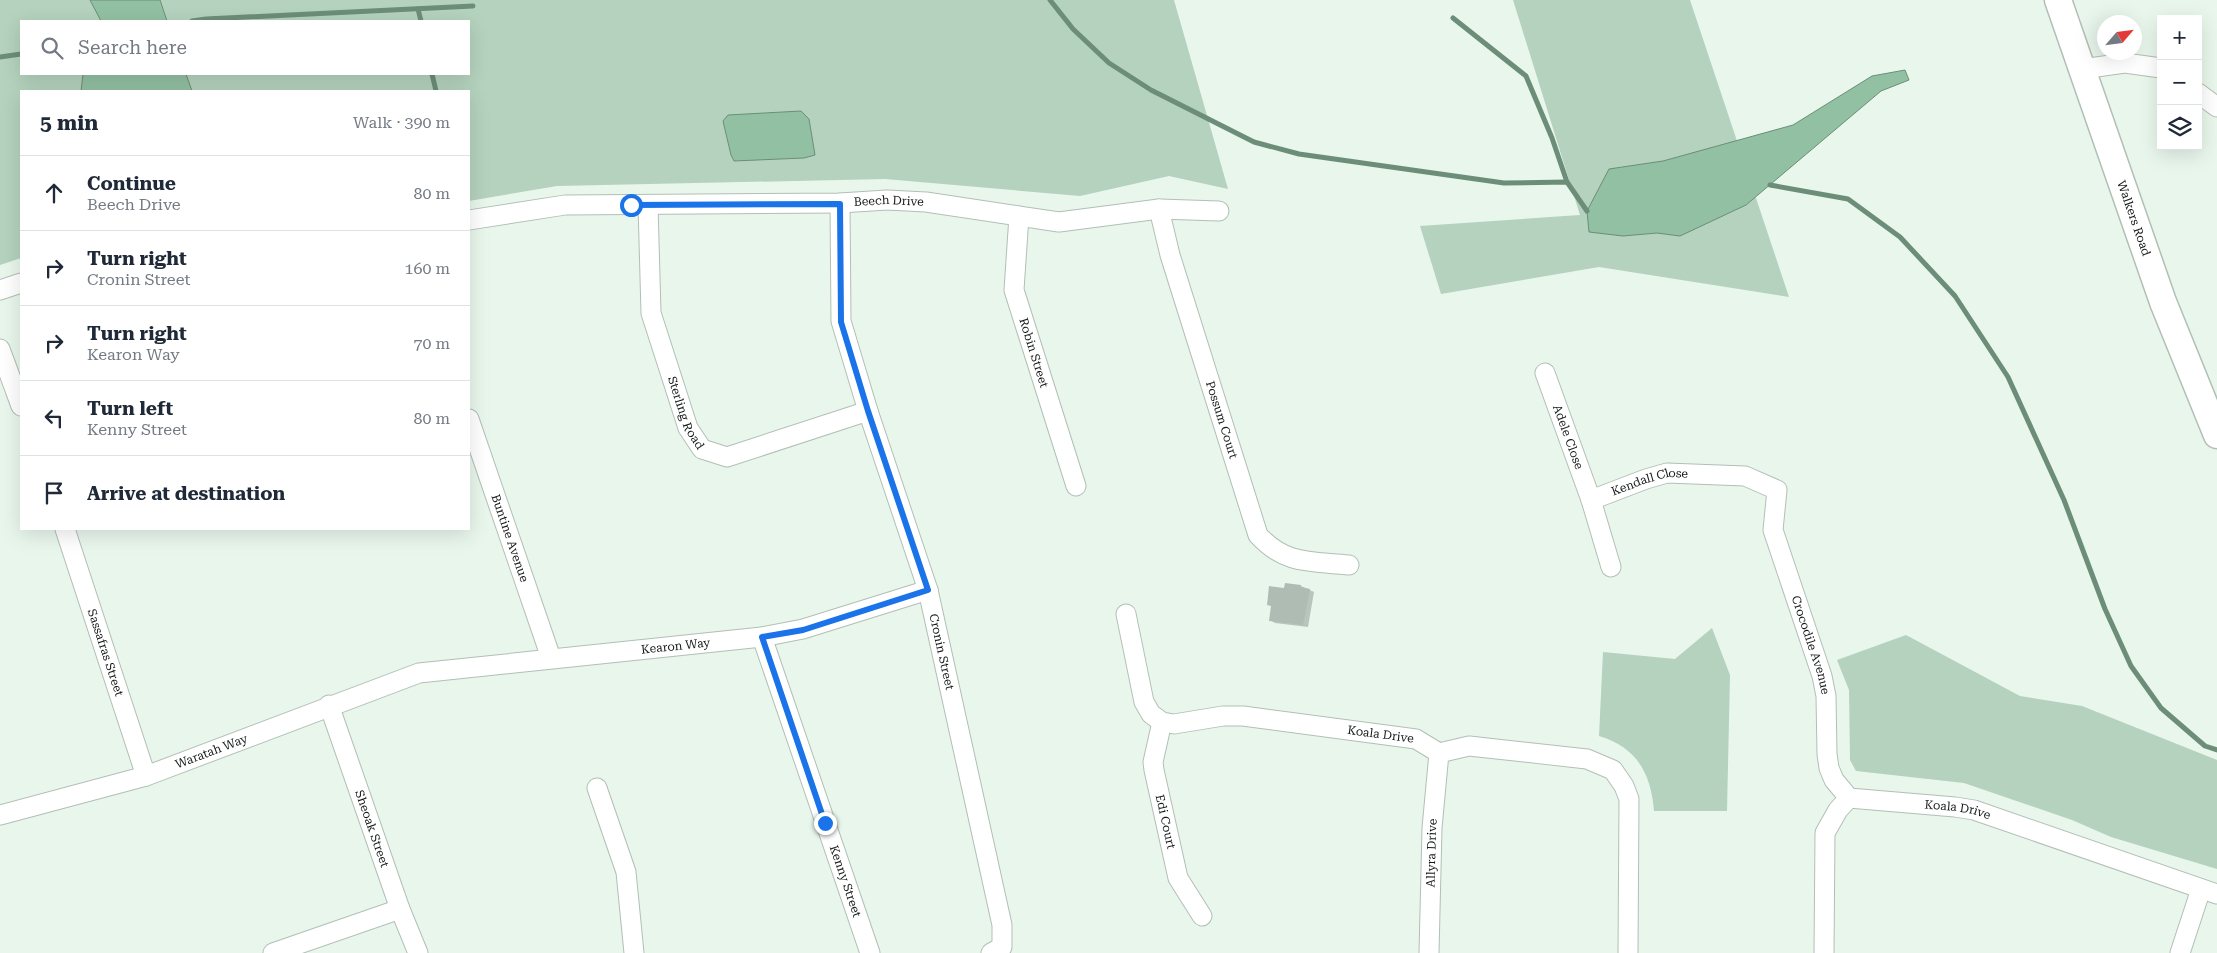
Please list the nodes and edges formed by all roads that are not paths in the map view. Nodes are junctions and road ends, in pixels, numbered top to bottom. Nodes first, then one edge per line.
1 (2058, 0) edge
2 (2157, 67) edge
3 (2082, 69) junction
4 (2202, 96) edge
5 (2217, 107) edge
6 (648, 204) junction
7 (840, 204) junction
8 (1159, 209) junction
9 (1219, 211) dead end
10 (1020, 216) junction
11 (470, 220) edge
12 (20, 283) edge
13 (0, 290) edge
14 (0, 349) edge
15 (1545, 373) dead end
16 (20, 403) edge
17 (868, 411) junction
18 (470, 423) edge
19 (2217, 436) edge
20 (1076, 486) dead end
21 (1777, 490) joint
22 (1591, 500) junction
23 (65, 530) edge
24 (1349, 565) dead end
25 (1611, 567) dead end
26 (928, 590) junction
27 (1126, 614) dead end
28 (762, 637) junction
29 (551, 658) junction
30 (418, 673) joint
31 (329, 705) junction
32 (1162, 722) junction
33 (1439, 753) junction
34 (146, 776) junction
35 (597, 788) dead end
36 (1849, 798) junction
37 (0, 815) edge
38 (2209, 892) edge
39 (400, 909) junction
40 (1202, 916) dead end
41 (273, 953) edge
42 (418, 953) edge
43 (634, 953) edge
44 (870, 953) edge
45 (991, 953) edge
46 (1429, 953) edge
47 (1628, 953) edge
48 (1824, 953) edge
49 (2180, 953) edge

1 - 3 street, Walkers Road
2 - 3 street
3 - 19 street, Walkers Road
4 - 5 street
6 - 7 street, Beech Drive
6 - 11 street, Beech Drive
6 - 17 street, Sterling Road
7 - 10 street, Beech Drive
7 - 17 street, Cronin Street
8 - 9 street, Beech Drive
8 - 10 street, Beech Drive
8 - 24 street, Possum Court
10 - 20 street, Robin Street
12 - 13 street
14 - 16 street
15 - 22 street, Adele Close
17 - 26 street, Cronin Street
18 - 29 street, Buntine Avenue
21 - 22 street, Kendall Close
21 - 36 street, Crocodile Avenue
22 - 25 street
23 - 34 street, Sassafras Street
26 - 28 street, Kearon Way
26 - 45 street, Cronin Street
27 - 32 street
28 - 29 street, Kearon Way
28 - 44 street, Kenny Street
29 - 30 street, Kearon Way
30 - 31 street, Waratah Way
31 - 34 street, Waratah Way
31 - 39 street, Sheoak Street
32 - 33 street, Koala Drive
32 - 40 street, Edi Court
33 - 46 street, Allyra Drive
33 - 47 street
34 - 37 street, Waratah Way
35 - 43 street
36 - 38 street, Koala Drive
36 - 48 street
38 - 49 street
39 - 41 street
39 - 42 street, Sheoak Street

